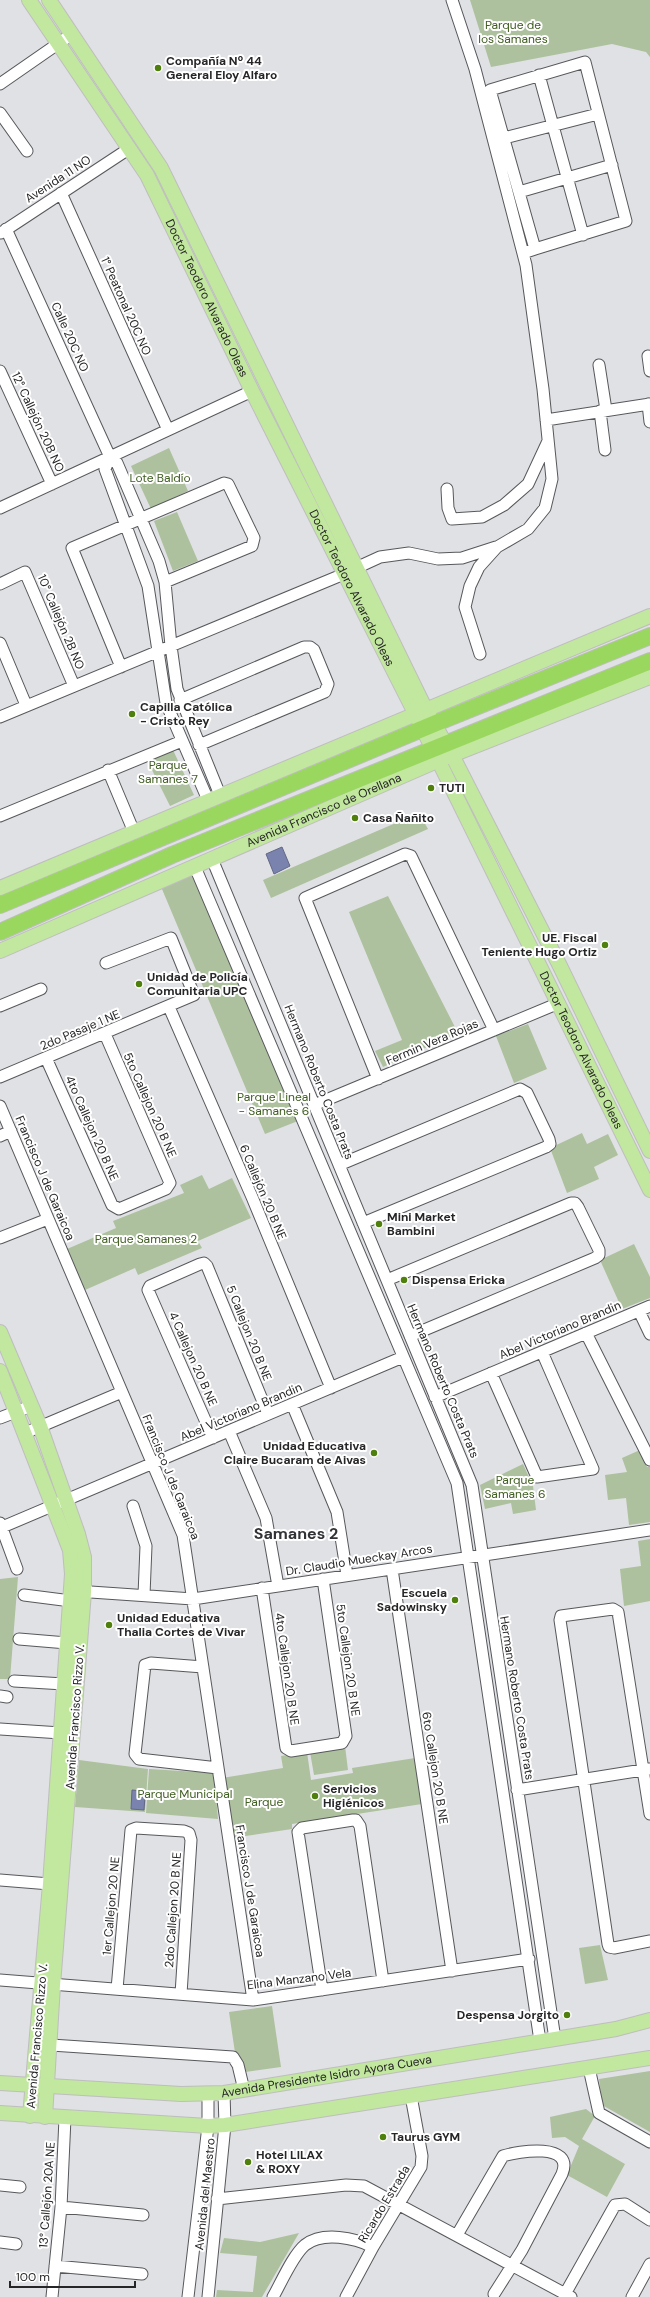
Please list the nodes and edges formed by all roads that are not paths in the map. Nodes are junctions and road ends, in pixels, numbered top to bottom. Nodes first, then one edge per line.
1 (29, 0) edge
2 (49, 0) edge
3 (452, 0) edge
4 (72, 34) junction
5 (58, 43) junction
6 (539, 75) junction
7 (0, 84) edge
8 (108, 90) junction
9 (96, 98) junction
10 (0, 113) edge
11 (598, 114) junction
12 (553, 125) junction
13 (504, 138) junction
14 (130, 148) junction
15 (27, 151) dead end
16 (612, 165) junction
17 (567, 178) junction
18 (61, 192) junction
19 (519, 192) junction
20 (3, 231) edge
21 (583, 235) junction
22 (535, 249) junction
23 (523, 253) junction
24 (648, 356) dead end
25 (599, 365) dead end
26 (0, 371) edge
27 (650, 371) edge
28 (252, 391) junction
29 (649, 404) edge
30 (603, 411) junction
31 (546, 420) junction
32 (650, 422) edge
33 (168, 430) junction
34 (548, 441) junction
35 (605, 450) dead end
36 (110, 457) junction
37 (52, 484) junction
38 (447, 489) dead end
39 (0, 508) edge
40 (140, 518) junction
41 (125, 525) junction
42 (497, 547) junction
43 (350, 571) junction
44 (165, 582) junction
45 (0, 584) edge
46 (650, 616) edge
47 (650, 636) edge
48 (0, 643) edge
49 (170, 646) junction
50 (157, 651) junction
51 (480, 654) dead end
52 (650, 661) edge
53 (121, 667) junction
54 (650, 677) edge
55 (74, 686) junction
56 (180, 700) junction
57 (26, 705) junction
58 (421, 711) junction
59 (0, 717) edge
60 (428, 726) junction
61 (182, 741) junction
62 (199, 746) junction
63 (441, 752) junction
64 (108, 770) junction
65 (214, 798) junction
66 (0, 816) edge
67 (134, 832) junction
68 (212, 859) junction
69 (195, 867) junction
70 (0, 888) edge
71 (0, 906) edge
72 (0, 932) edge
73 (0, 951) edge
74 (106, 963) dead end
75 (41, 989) dead end
76 (559, 1002) junction
77 (0, 1006) edge
78 (169, 1007) junction
79 (278, 1018) junction
80 (263, 1024) junction
81 (494, 1030) junction
82 (105, 1034) junction
83 (46, 1058) junction
84 (0, 1077) edge
85 (378, 1079) junction
86 (314, 1105) junction
87 (0, 1106) edge
88 (11, 1131) junction
89 (0, 1136) edge
90 (650, 1151) edge
91 (339, 1165) junction
92 (650, 1190) edge
93 (115, 1208) joint
94 (48, 1219) junction
95 (363, 1223) junction
96 (0, 1238) edge
97 (374, 1250) junction
98 (360, 1255) junction
99 (387, 1280) junction
100 (148, 1290) joint
101 (650, 1306) edge
102 (639, 1311) junction
103 (0, 1332) edge
104 (586, 1334) junction
105 (650, 1334) edge
106 (410, 1336) junction
107 (542, 1352) junction
108 (404, 1357) junction
109 (0, 1371) edge
110 (492, 1373) junction
111 (331, 1388) junction
112 (122, 1392) junction
113 (435, 1397) junction
114 (292, 1404) junction
115 (31, 1406) junction
116 (17, 1412) junction
117 (268, 1414) junction
118 (0, 1418) edge
119 (40, 1426) junction
120 (230, 1431) junction
121 (25, 1432) junction
122 (213, 1438) junction
123 (650, 1460) edge
124 (153, 1463) junction
125 (59, 1503) junction
126 (133, 1506) dead end
127 (1, 1526) edge
128 (650, 1530) edge
129 (482, 1555) junction
130 (469, 1557) junction
131 (18, 1569) dead end
132 (392, 1569) junction
133 (347, 1575) junction
134 (323, 1579) junction
135 (278, 1586) junction
136 (262, 1588) junction
137 (24, 1595) dead end
138 (76, 1595) junction
139 (144, 1595) junction
140 (193, 1598) junction
141 (19, 1639) dead end
142 (67, 1643) junction
143 (203, 1667) junction
144 (14, 1681) dead end
145 (64, 1684) junction
146 (0, 1729) edge
147 (61, 1734) junction
148 (291, 1751) joint
149 (218, 1768) junction
150 (646, 1769) edge
151 (583, 1780) junction
152 (517, 1790) junction
153 (650, 1814) edge
154 (136, 1828) joint
155 (526, 1849) junction
156 (513, 1851) junction
157 (0, 1880) edge
158 (50, 1884) junction
159 (650, 1941) edge
160 (529, 1959) junction
161 (452, 1971) junction
162 (0, 1980) edge
163 (383, 1981) junction
164 (48, 1984) junction
165 (117, 1989) junction
166 (322, 1990) junction
167 (181, 1994) junction
168 (253, 2000) junction
169 (650, 2020) edge
170 (555, 2039) junction
171 (540, 2041) junction
172 (51, 2045) junction
173 (650, 2058) edge
174 (589, 2068) junction
175 (0, 2083) edge
176 (40, 2086) junction
177 (244, 2090) junction
178 (224, 2093) junction
179 (208, 2095) junction
180 (411, 2096) junction
181 (0, 2113) edge
182 (30, 2116) junction
183 (45, 2117) junction
184 (65, 2118) junction
185 (225, 2125) junction
186 (208, 2126) junction
187 (650, 2142) edge
188 (0, 2185) edge
189 (20, 2187) dead end
190 (217, 2199) junction
191 (399, 2203) junction
192 (61, 2207) junction
193 (144, 2215) dead end
194 (650, 2220) edge
195 (457, 2235) junction
196 (0, 2242) edge
197 (16, 2244) dead end
198 (373, 2247) junction
199 (650, 2264) edge
200 (513, 2265) junction
201 (55, 2266) junction
202 (142, 2274) dead end
203 (190, 2280) junction
204 (210, 2283) junction
205 (494, 2294) dead end
206 (568, 2296) edge
207 (52, 2297) edge
208 (188, 2297) edge
209 (208, 2297) edge
210 (273, 2297) edge
211 (346, 2297) edge
212 (632, 2297) edge

1 - 5 main road, Doctor Teodoro Alvarado Oleas
2 - 4 main road, Doctor Teodoro Alvarado Oleas
3 - 23 street
4 - 5 street
4 - 8 main road, Doctor Teodoro Alvarado Oleas
5 - 7 street
5 - 9 main road, Doctor Teodoro Alvarado Oleas
6 - 11 street
6 - 12 street
6 - 13 street
8 - 9 main road
8 - 43 main road, Doctor Teodoro Alvarado Oleas
9 - 14 main road, Doctor Teodoro Alvarado Oleas
10 - 15 street
11 - 12 street
11 - 16 street
12 - 13 street
12 - 17 street
13 - 19 street
14 - 18 street, Avenida 11 NO
14 - 28 main road, Doctor Teodoro Alvarado Oleas
16 - 17 street
16 - 21 street
17 - 19 street
17 - 21 street
18 - 20 street, Avenida 11 NO
18 - 33 street, 1° Peatonal 20C NO
19 - 22 street
20 - 36 street, Calle 20C NO
21 - 22 street
22 - 23 street
23 - 31 street
24 - 27 street
25 - 30 street
26 - 37 street, 12° Callejón 20B NO
28 - 33 street
28 - 43 main road, Doctor Teodoro Alvarado Oleas
29 - 30 street
29 - 32 street
30 - 31 street
30 - 35 street
31 - 34 street
33 - 36 street
34 - 38 street
34 - 42 street
36 - 37 street
36 - 40 street
36 - 41 street
37 - 39 street
40 - 41 street
40 - 44 street
40 - 44 street
41 - 50 street
41 - 53 street
42 - 43 street
42 - 51 street
43 - 49 street
43 - 58 main road, Doctor Teodoro Alvarado Oleas
44 - 49 street
45 - 55 street, 10° Callejón 2B NO
46 - 58 main road
47 - 60 highway
48 - 57 street
49 - 50 street
49 - 56 street
50 - 53 street
50 - 61 street
52 - 63 highway, Avenida Francisco de Orellana
53 - 55 street
54 - 63 main road, Avenida Francisco de Orellana
55 - 57 street
56 - 62 street
56 - 62 street
57 - 59 street
58 - 60 main road, Doctor Teodoro Alvarado Oleas
58 - 65 main road
60 - 63 main road, Doctor Teodoro Alvarado Oleas
60 - 71 highway
61 - 64 street
61 - 65 street
62 - 65 street
63 - 68 main road, Avenida Francisco de Orellana
63 - 72 highway, Avenida Francisco de Orellana
63 - 76 main road, Doctor Teodoro Alvarado Oleas
63 - 90 main road, Doctor Teodoro Alvarado Oleas
64 - 66 street
64 - 67 street
65 - 67 main road
67 - 70 main road
68 - 69 main road, Avenida Francisco de Orellana
68 - 79 street, Hermano Roberto Costa Prats
69 - 73 main road, Avenida Francisco de Orellana
69 - 80 street
74 - 78 street, 2do Pasaje 1 NE
75 - 77 street
76 - 81 street, Fermin Vera Rojas
76 - 92 main road, Doctor Teodoro Alvarado Oleas
78 - 82 street, 2do Pasaje 1 NE
78 - 111 street, 6 Callejón 20 B NE
79 - 80 street
79 - 86 street, Hermano Roberto Costa Prats
80 - 98 street
81 - 85 street, Fermin Vera Rojas
81 - 85 street
82 - 83 street, 2do Pasaje 1 NE
82 - 93 street, 5to Callejon 20 B NE
83 - 84 street, 2do Pasaje 1 NE
83 - 93 street, 4to Callejon 20 B NE
85 - 86 street, Fermin Vera Rojas
86 - 91 street, Hermano Roberto Costa Prats
87 - 88 street, Francisco J de Garaicoa
88 - 89 street
88 - 94 street, Francisco J de Garaicoa
91 - 95 street, Hermano Roberto Costa Prats
91 - 95 street
94 - 96 street
94 - 112 street, Francisco J de Garaicoa
95 - 97 street, Hermano Roberto Costa Prats
97 - 98 street
97 - 99 street, Hermano Roberto Costa Prats
98 - 108 street
99 - 106 street, Hermano Roberto Costa Prats
99 - 106 street
100 - 117 street, 5 Callejon 20 B NE
100 - 122 street, 4 Callejon 20 B NE
101 - 102 street, Abel Victoriano Brandin
102 - 104 street, Abel Victoriano Brandin
102 - 105 street
103 - 115 main road, Avenida Francisco Rizzo V.
104 - 107 street, Abel Victoriano Brandin
104 - 123 street
106 - 113 street, Hermano Roberto Costa Prats
107 - 110 street, Abel Victoriano Brandin
107 - 110 street
108 - 111 street, Abel Victoriano Brandin
108 - 130 street
109 - 116 main road, Avenida Francisco Rizzo V.
110 - 113 street, Abel Victoriano Brandin
111 - 114 street, Abel Victoriano Brandin
112 - 119 street
112 - 124 street, Francisco J de Garaicoa
113 - 129 street, Hermano Roberto Costa Prats
114 - 117 street, Abel Victoriano Brandin
114 - 133 street
115 - 116 street
115 - 119 main road, Avenida Francisco Rizzo V.
116 - 118 street
116 - 121 main road, Avenida Francisco Rizzo V.
117 - 120 street, Abel Victoriano Brandin
119 - 121 street
119 - 125 main road, Avenida Francisco Rizzo V.
120 - 122 street, Abel Victoriano Brandin
120 - 135 street
121 - 125 main road, Avenida Francisco Rizzo V.
122 - 124 street, Abel Victoriano Brandin
124 - 125 street, Abel Victoriano Brandin
124 - 140 street, Francisco J de Garaicoa
125 - 127 street, Abel Victoriano Brandin
125 - 138 main road, Avenida Francisco Rizzo V.
126 - 139 street
127 - 131 street
128 - 129 street, Dr. Claudio Mueckay Arcos
129 - 130 street, Dr. Claudio Mueckay Arcos
129 - 152 street, Hermano Roberto Costa Prats
130 - 132 street, Dr. Claudio Mueckay Arcos
130 - 156 street
132 - 133 street, Dr. Claudio Mueckay Arcos
132 - 161 street, 6to Callejon 20 B NE
133 - 134 street, Dr. Claudio Mueckay Arcos
134 - 135 street, Dr. Claudio Mueckay Arcos
134 - 148 street, 5to Callejon 20 B NE
135 - 136 street, Dr. Claudio Mueckay Arcos
136 - 140 street, Dr. Claudio Mueckay Arcos
136 - 148 street, 4to Callejon 20 B NE
137 - 138 street, Dr. Claudio Mueckay Arcos
138 - 139 street, Dr. Claudio Mueckay Arcos
138 - 142 main road, Avenida Francisco Rizzo V.
138 - 164 main road, Avenida Francisco Rizzo V.
139 - 140 street, Dr. Claudio Mueckay Arcos
140 - 143 street, Francisco J de Garaicoa
141 - 142 street
142 - 145 main road, Avenida Francisco Rizzo V.
143 - 149 street, Francisco J de Garaicoa
143 - 149 street
144 - 145 street
145 - 147 main road, Avenida Francisco Rizzo V.
146 - 147 street
147 - 158 main road, Avenida Francisco Rizzo V.
149 - 168 street, Francisco J de Garaicoa
150 - 151 street
150 - 151 street
150 - 153 street
151 - 152 street
151 - 159 street
152 - 155 street, Hermano Roberto Costa Prats
154 - 165 street, 1er Callejon 20 NE
154 - 167 street, 2do Callejon 20 B NE
155 - 156 street
155 - 170 street, Hermano Roberto Costa Prats
156 - 160 street
157 - 158 street
158 - 164 main road, Avenida Francisco Rizzo V.
160 - 161 street, Elina Manzano Vela
160 - 171 street
161 - 163 street, Elina Manzano Vela
162 - 164 street, Elina Manzano Vela
163 - 166 street, Elina Manzano Vela
163 - 166 street
164 - 165 street, Elina Manzano Vela
164 - 172 main road, Avenida Francisco Rizzo V.
164 - 176 main road, Avenida Francisco Rizzo V.
165 - 167 street, Elina Manzano Vela
166 - 168 street, Elina Manzano Vela
167 - 168 street, Elina Manzano Vela
169 - 170 main road, Avenida Presidente Isidro Ayora Cueva
170 - 171 main road, Avenida Presidente Isidro Ayora Cueva
171 - 177 main road, Avenida Presidente Isidro Ayora Cueva
172 - 176 main road, Avenida Francisco Rizzo V.
172 - 177 street
173 - 174 main road
174 - 180 main road
174 - 187 street
175 - 176 main road, Avenida Presidente Isidro Ayora Cueva
176 - 179 main road, Avenida Presidente Isidro Ayora Cueva
176 - 182 main road, Avenida Francisco Rizzo V.
176 - 183 main road, Avenida Francisco Rizzo V.
177 - 178 main road, Avenida Presidente Isidro Ayora Cueva
178 - 179 main road, Avenida Presidente Isidro Ayora Cueva
178 - 185 street, Avenida del Maestro
179 - 186 street, Avenida del Maestro
180 - 185 main road
180 - 191 street, Ricardo Estrada
181 - 182 main road
182 - 183 main road
183 - 184 main road
184 - 186 main road
184 - 192 street, 13° Callejón 20A NE
185 - 186 main road
185 - 190 street, Avenida del Maestro
186 - 203 street, Avenida del Maestro
188 - 189 street
190 - 191 street
190 - 204 street, Avenida del Maestro
191 - 195 street
191 - 198 street, Ricardo Estrada
192 - 193 street
192 - 201 street, 13° Callejón 20A NE
194 - 206 street
195 - 200 street
195 - 200 street
196 - 197 street
198 - 210 street
198 - 211 street, Ricardo Estrada
199 - 212 street
200 - 205 street
200 - 206 street
201 - 202 street
201 - 207 street, 13° Callejón 20A NE
203 - 204 street
203 - 208 street, Avenida del Maestro
204 - 209 street, Avenida del Maestro

